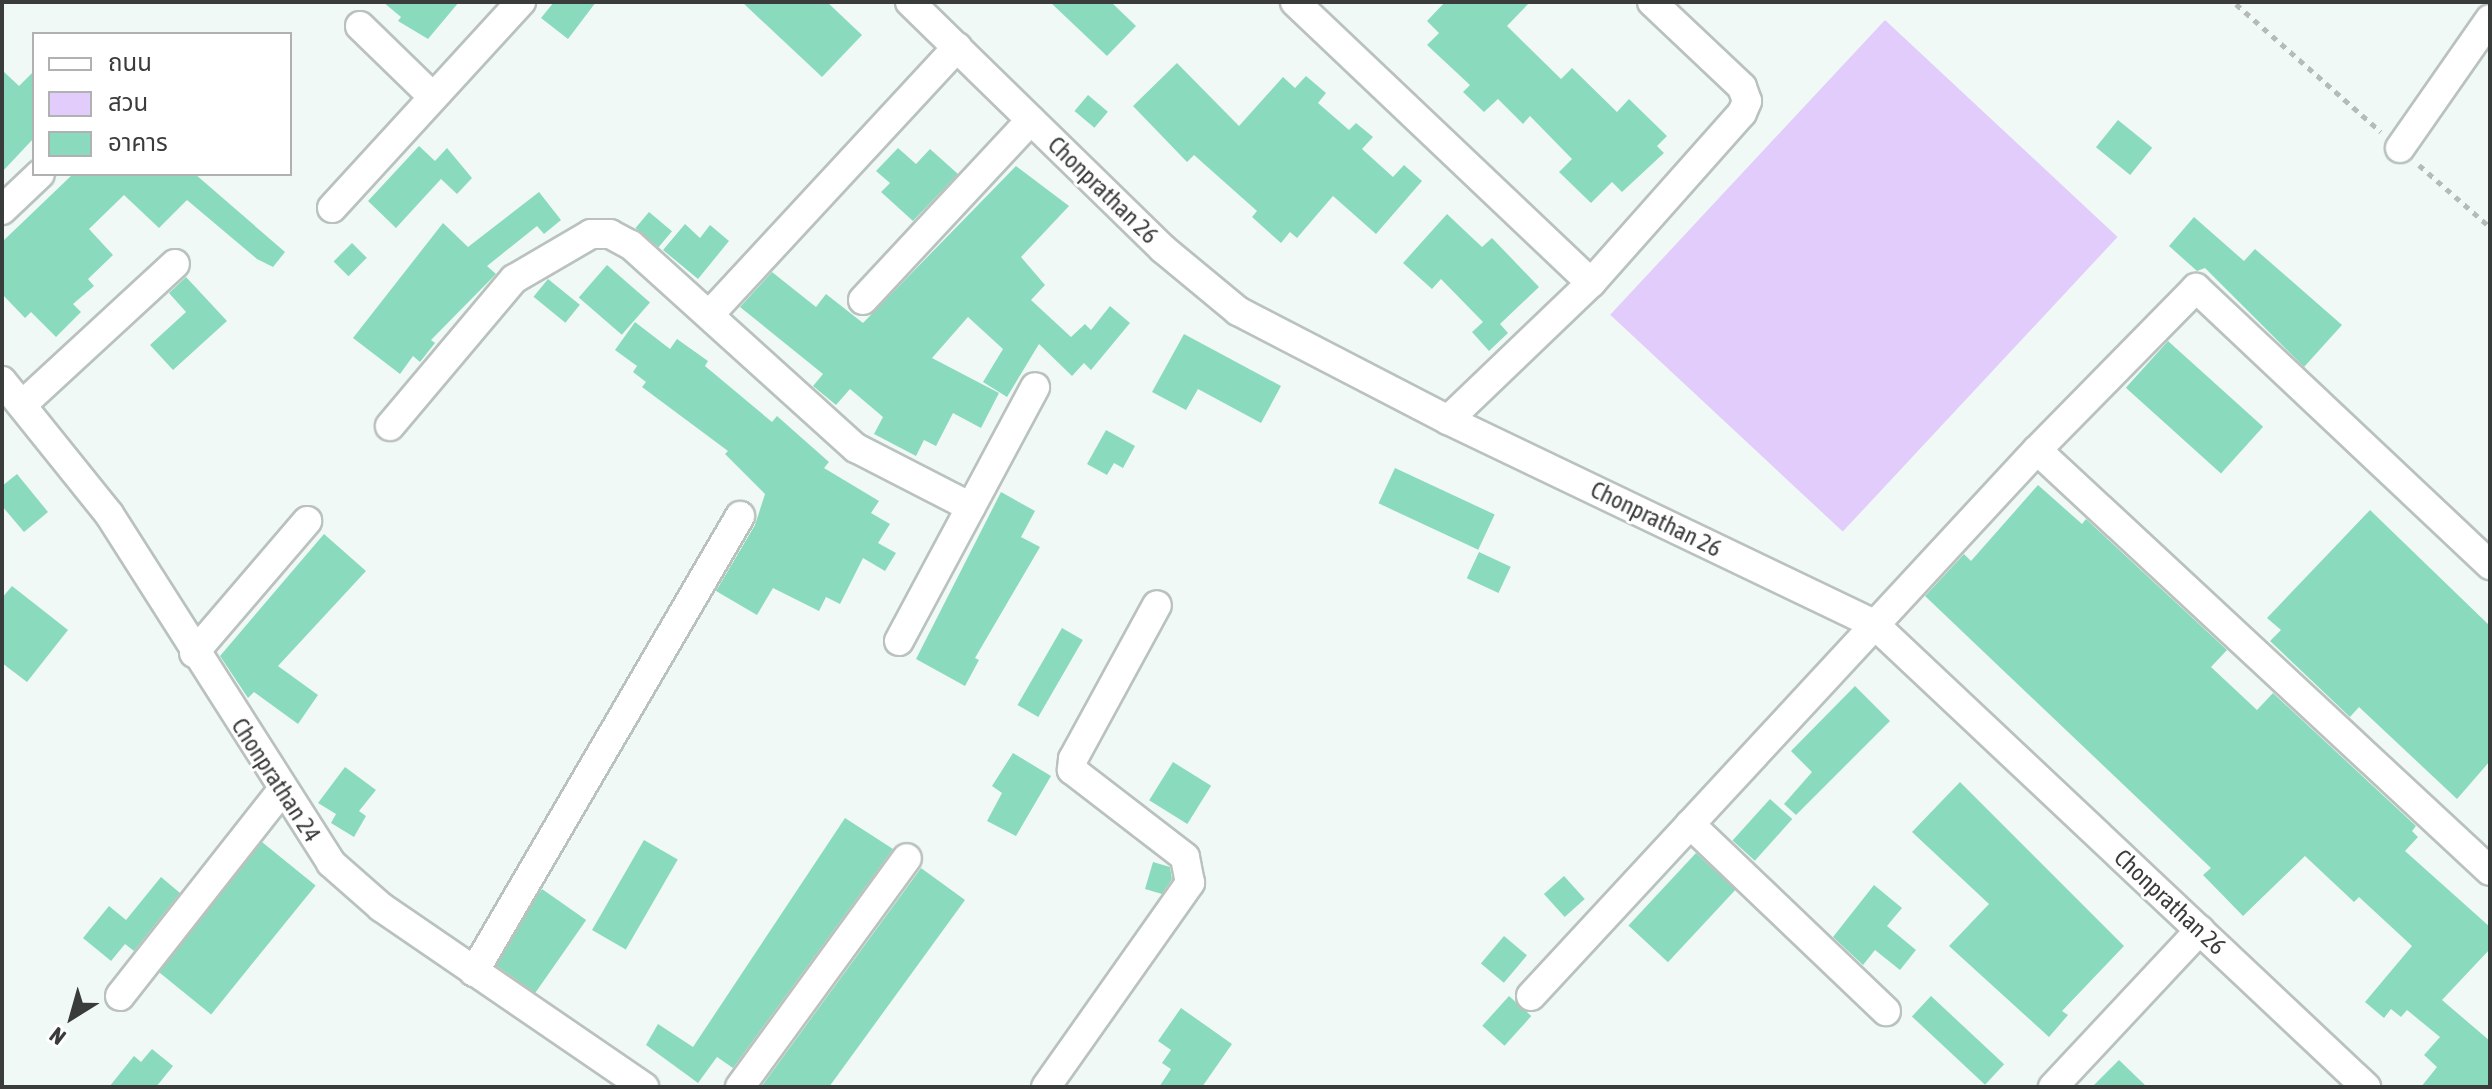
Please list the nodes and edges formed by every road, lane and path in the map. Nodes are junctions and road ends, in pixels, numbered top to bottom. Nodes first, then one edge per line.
1 (521, 2) edge
2 (910, 2) edge
3 (1295, 2) edge
4 (1652, 2) edge
5 (2236, 4) dead end
6 (2490, 19) edge
7 (360, 26) dead end
8 (957, 47) junction
9 (431, 95) junction
10 (1031, 120) junction
11 (2400, 148) junction
12 (38, 176) edge
13 (332, 208) dead end
14 (2, 210) edge
15 (2490, 227) edge
16 (175, 264) dead end
17 (1591, 283) junction
18 (863, 300) dead end
19 (710, 314) junction
20 (2, 381) edge
21 (1035, 387) dead end
22 (22, 405) junction
23 (1448, 420) junction
24 (390, 426) dead end
25 (2037, 450) junction
26 (971, 507) junction
27 (740, 516) dead end
28 (307, 521) dead end
29 (2490, 565) edge
30 (1157, 605) dead end
31 (1874, 624) junction
32 (899, 641) dead end
33 (194, 653) junction
34 (282, 790) junction
35 (1690, 824) junction
36 (907, 858) dead end
37 (2490, 871) edge
38 (2200, 930) junction
39 (474, 972) junction
40 (120, 996) dead end
41 (1531, 996) dead end
42 (1886, 1011) dead end
43 (644, 1087) edge
44 (740, 1087) edge
45 (1046, 1087) edge
46 (2053, 1087) edge
47 (2366, 1087) edge

1 - 9 street
2 - 8 street, Chonprathan 26
3 - 17 street
4 - 17 street
5 - 11 path
6 - 11 street
7 - 9 street
8 - 10 street, Chonprathan 26
8 - 19 street
9 - 13 street
10 - 18 street
10 - 23 street, Chonprathan 26
11 - 15 path
12 - 14 street
16 - 22 street
17 - 23 street
19 - 24 street
19 - 26 street
20 - 22 street, Chonprathan 24
21 - 26 street
22 - 33 street, Chonprathan 24
23 - 31 street, Chonprathan 26
25 - 29 street
25 - 31 street
25 - 37 street
26 - 32 street
27 - 39 street
28 - 33 street
30 - 45 street
31 - 35 street
31 - 38 street, Chonprathan 26
33 - 34 street, Chonprathan 24
34 - 39 street, Chonprathan 24
34 - 40 street
35 - 41 street
35 - 42 street
36 - 44 street
38 - 46 street
38 - 47 street, Chonprathan 26
39 - 43 street, Chonprathan 24

